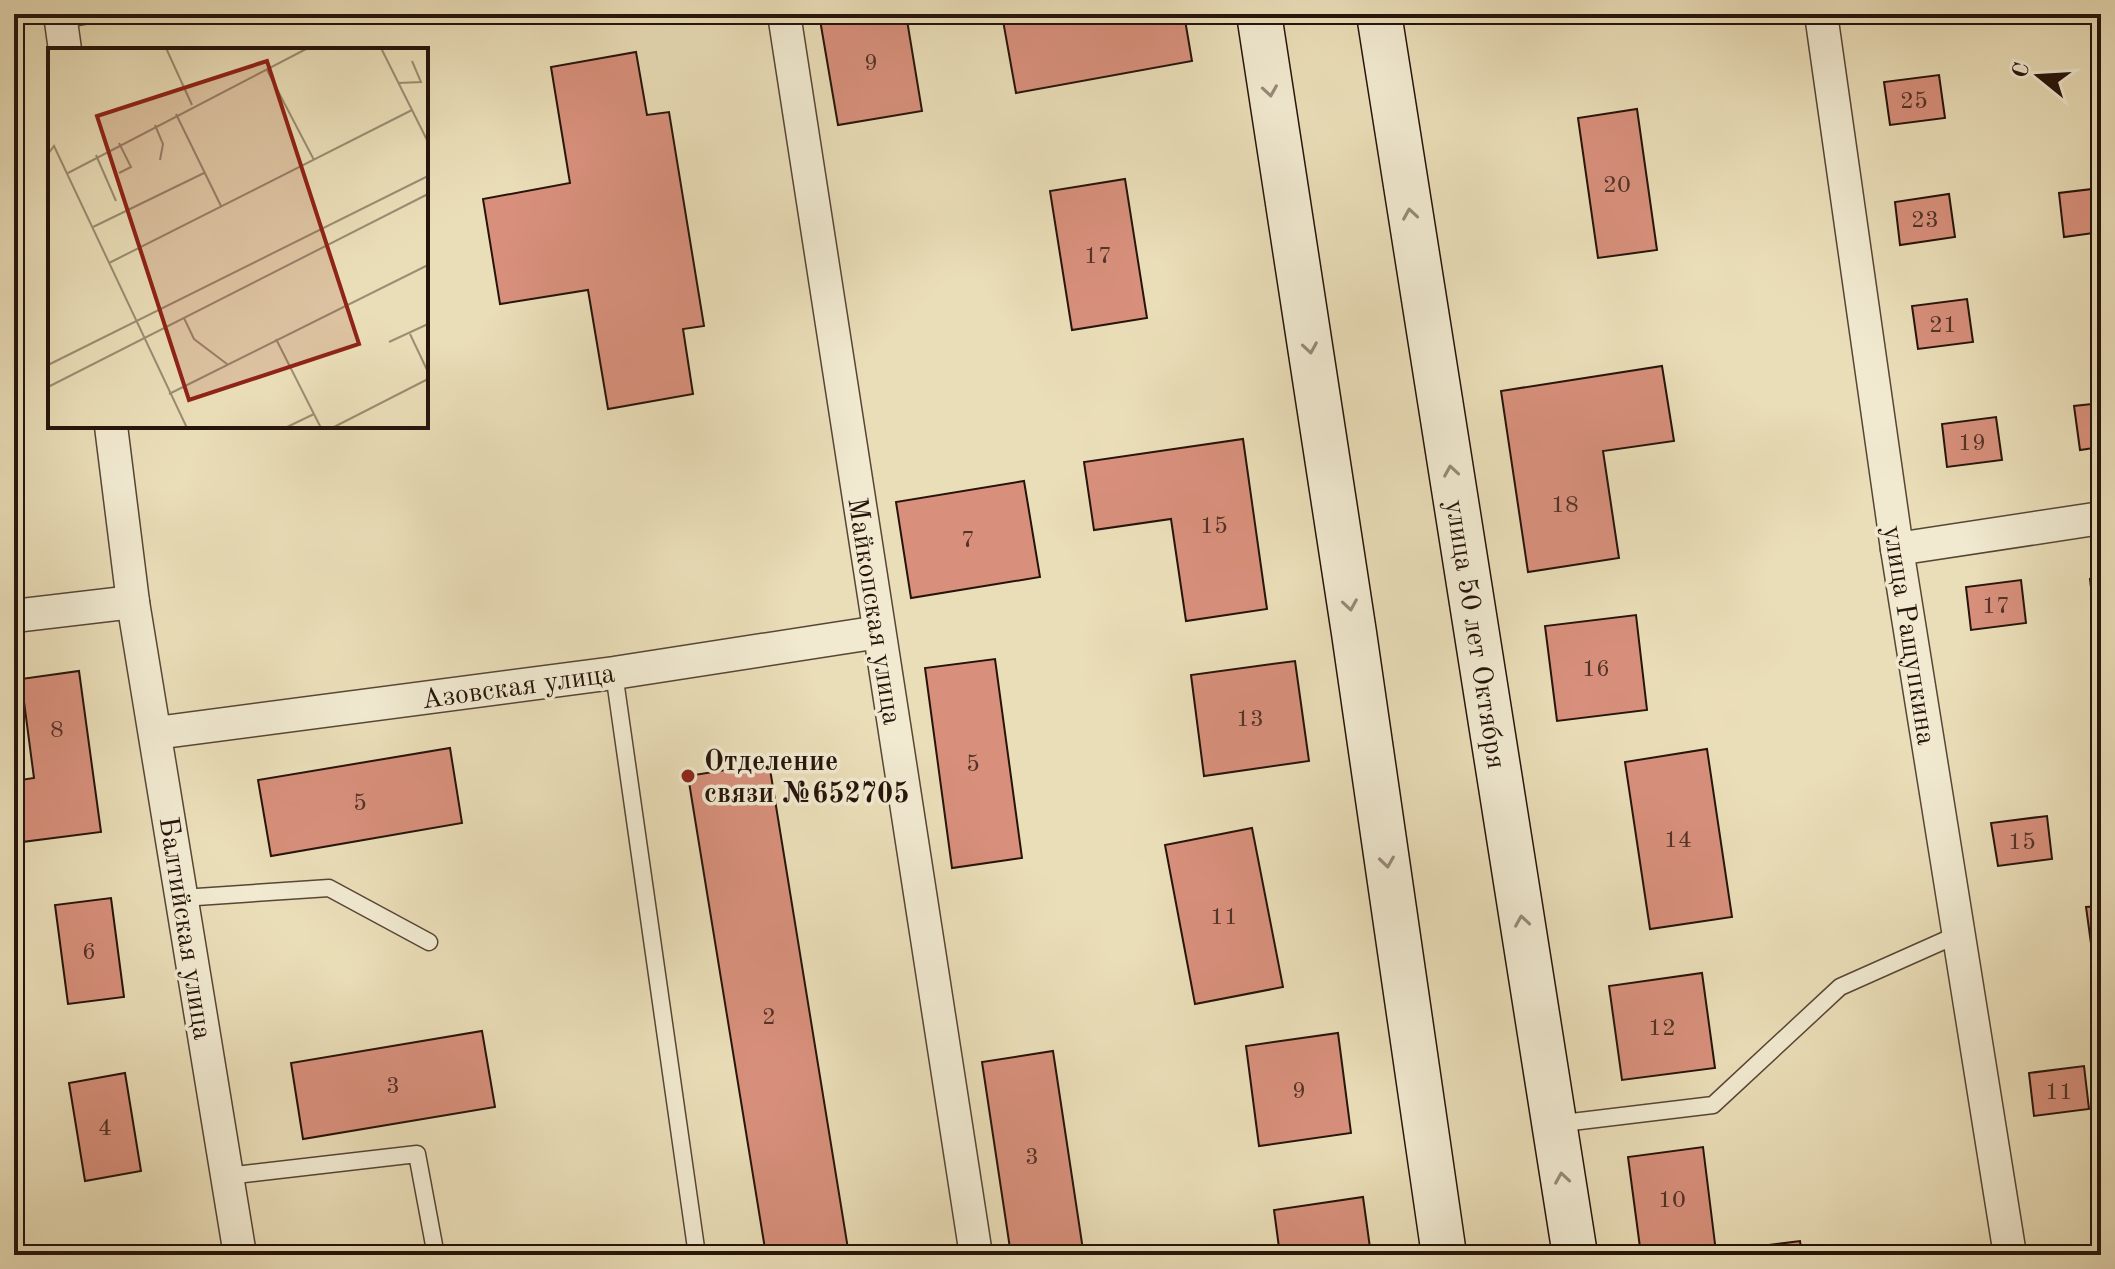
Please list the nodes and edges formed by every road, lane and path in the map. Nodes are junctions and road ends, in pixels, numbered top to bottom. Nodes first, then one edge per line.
1 (95, 14) edge
2 (784, 14) edge
3 (1259, 14) edge
4 (1379, 14) edge
5 (1821, 14) edge
6 (62, 28) edge
7 (111, 428) edge
8 (2101, 518) edge
9 (1897, 549) junction
10 (133, 602) junction
11 (14, 616) edge
12 (879, 632) junction
13 (614, 673) junction
14 (156, 733) junction
15 (182, 898) junction
16 (1959, 934) junction
17 (429, 942) dead end
18 (1554, 1124) junction
19 (227, 1176) junction
20 (434, 1245) dead end
21 (240, 1255) edge
22 (697, 1255) edge
23 (976, 1255) edge
24 (1444, 1255) edge
25 (1575, 1255) edge
26 (2010, 1255) edge

1 - 6 lane
2 - 12 street, Майкопская улица
3 -> 24 street
18 -> 4 street, улица 50 лет Октября
5 - 9 street, улица Ращупкина
7 - 10 street, Балтийская улица
8 - 9 street
9 - 16 street, улица Ращупкина
10 - 11 street
10 - 14 street, Балтийская улица
12 - 13 street, Азовская улица
12 - 23 street, Майкопская улица
13 - 14 street, Азовская улица
13 - 22 lane
14 - 15 street, Балтийская улица
15 - 17 lane
15 - 19 street, Балтийская улица
16 - 18 lane
16 - 26 street, улица Ращупкина
25 -> 18 street, улица 50 лет Октября
19 - 20 lane
19 - 21 street, Балтийская улица

